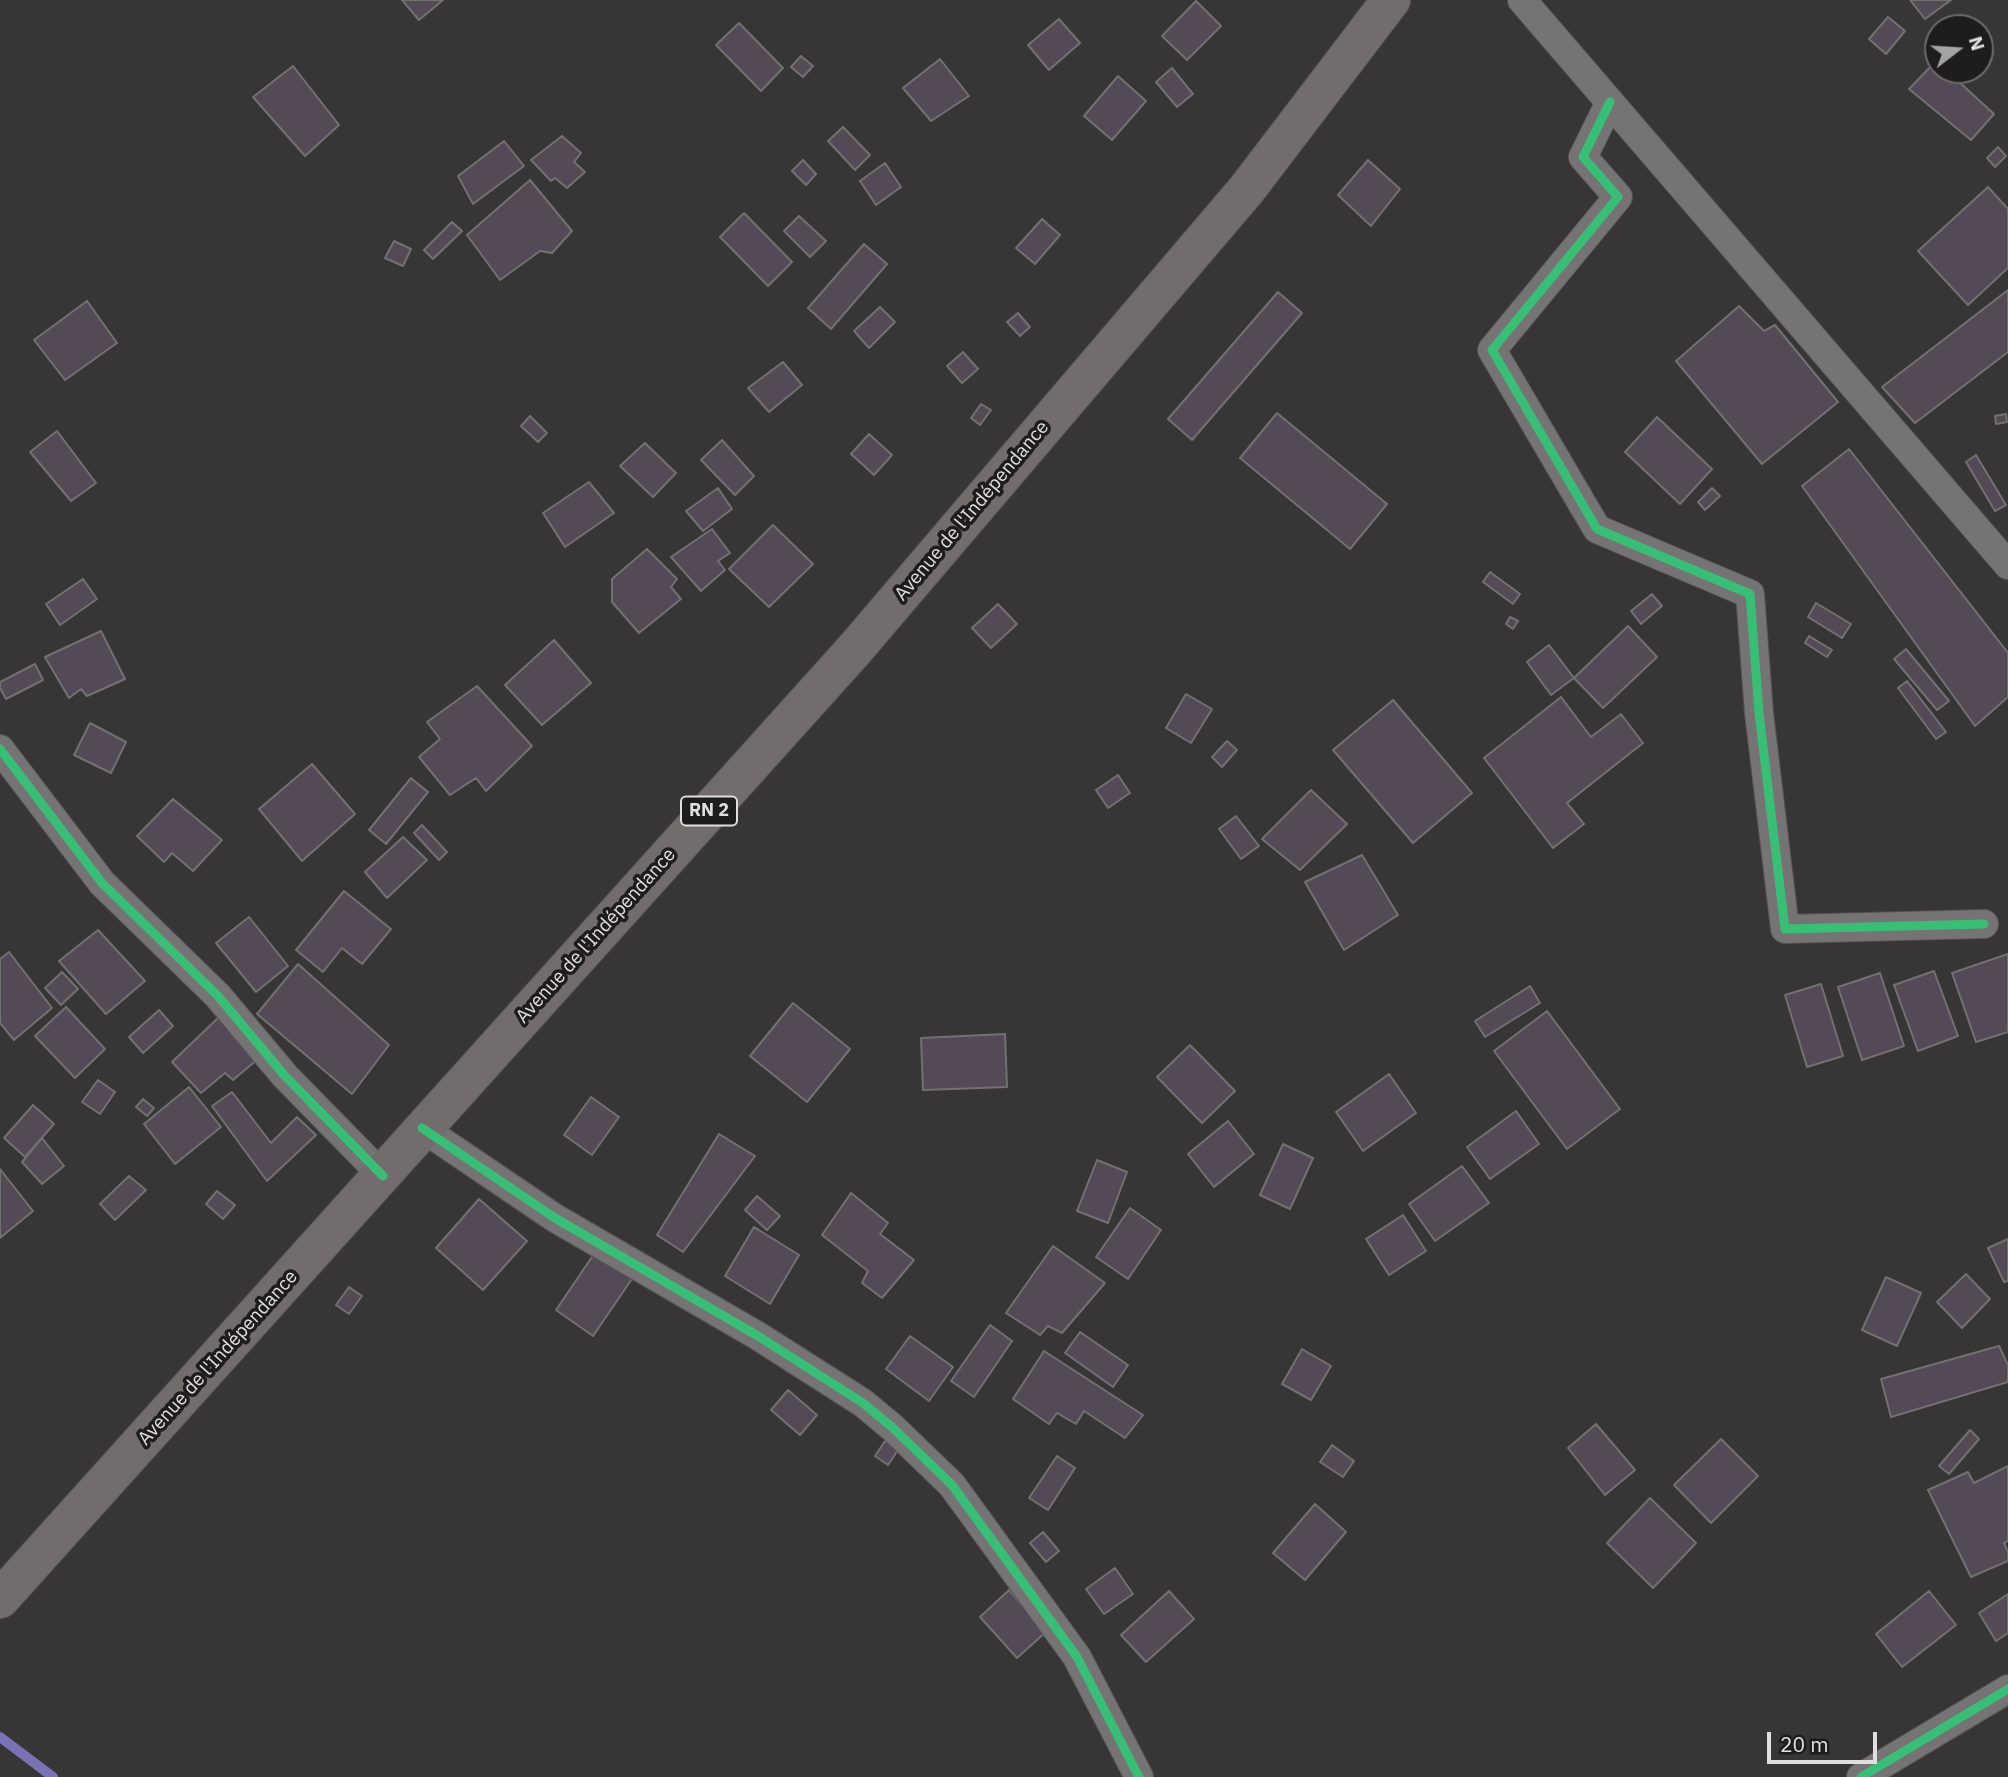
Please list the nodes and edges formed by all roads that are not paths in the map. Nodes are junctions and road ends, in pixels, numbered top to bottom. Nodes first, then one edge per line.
1 (1391, 0) edge
2 (1522, 0) edge
3 (1610, 102) junction
4 (2008, 565) edge
5 (0, 750) edge
6 (1984, 925) dead end
7 (422, 1128) junction
8 (383, 1176) junction
9 (0, 1599) edge
10 (2008, 1689) edge
11 (1139, 1777) edge
12 (1861, 1777) edge

1 - 7 main road, Avenue de l'Indépendance / RN 2
2 - 3 street
3 - 4 street
3 - 6 street
5 - 8 street
7 - 8 main road, Avenue de l'Indépendance / RN 2
7 - 11 street
8 - 9 main road, Avenue de l'Indépendance / RN 2
10 - 12 street

